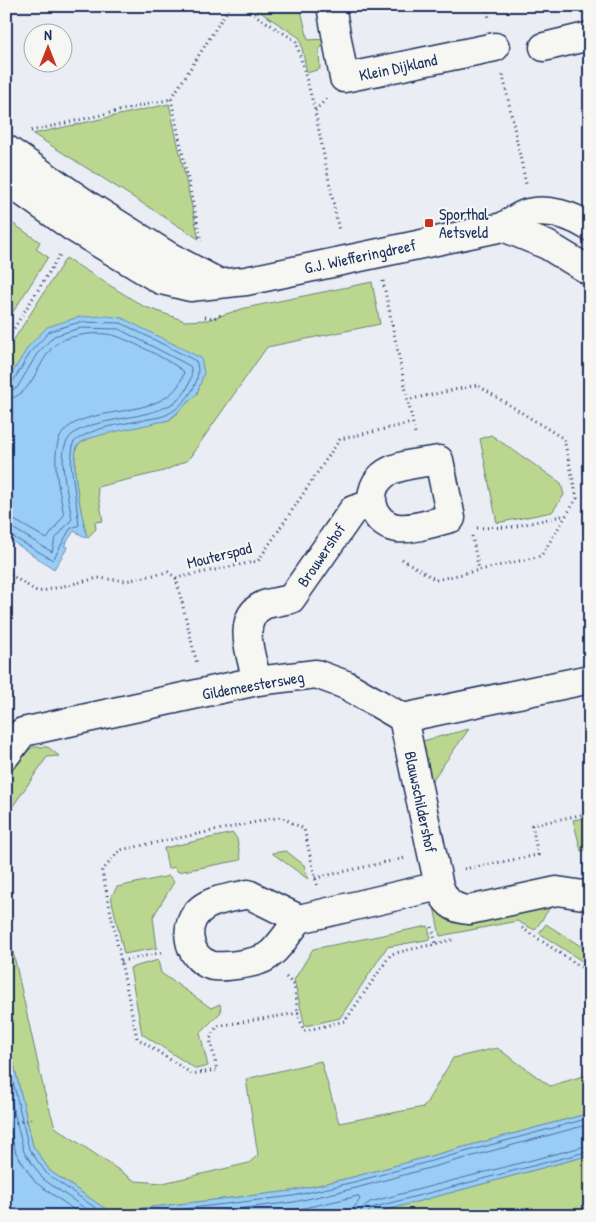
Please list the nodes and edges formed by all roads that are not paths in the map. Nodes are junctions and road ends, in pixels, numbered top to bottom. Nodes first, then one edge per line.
1 (331, 6) edge
2 (590, 36) edge
3 (495, 47) dead end
4 (544, 47) dead end
5 (6, 148) edge
6 (6, 180) edge
7 (503, 227) junction
8 (590, 227) edge
9 (590, 270) edge
10 (217, 282) junction
11 (372, 504) junction
12 (590, 680) edge
13 (257, 681) junction
14 (403, 718) junction
15 (6, 755) edge
16 (436, 871) junction
17 (590, 896) edge
18 (299, 920) junction

1 - 3 street, Klein Dijkland
2 - 4 street
5 - 10 street, G.J. Wiefferingdreef
6 - 10 street, G.J. Wiefferingdreef
7 - 8 street, G.J. Wiefferingdreef
7 - 9 street
7 - 10 street, G.J. Wiefferingdreef
11 - 11 street
11 - 13 street, Brouwershof
12 - 14 street
13 - 14 street, Gildemeestersweg
13 - 15 street, Gildemeestersweg
14 - 16 street, Blauwschildershof
16 - 17 street, Blauwschildershof
16 - 18 street
18 - 18 street

